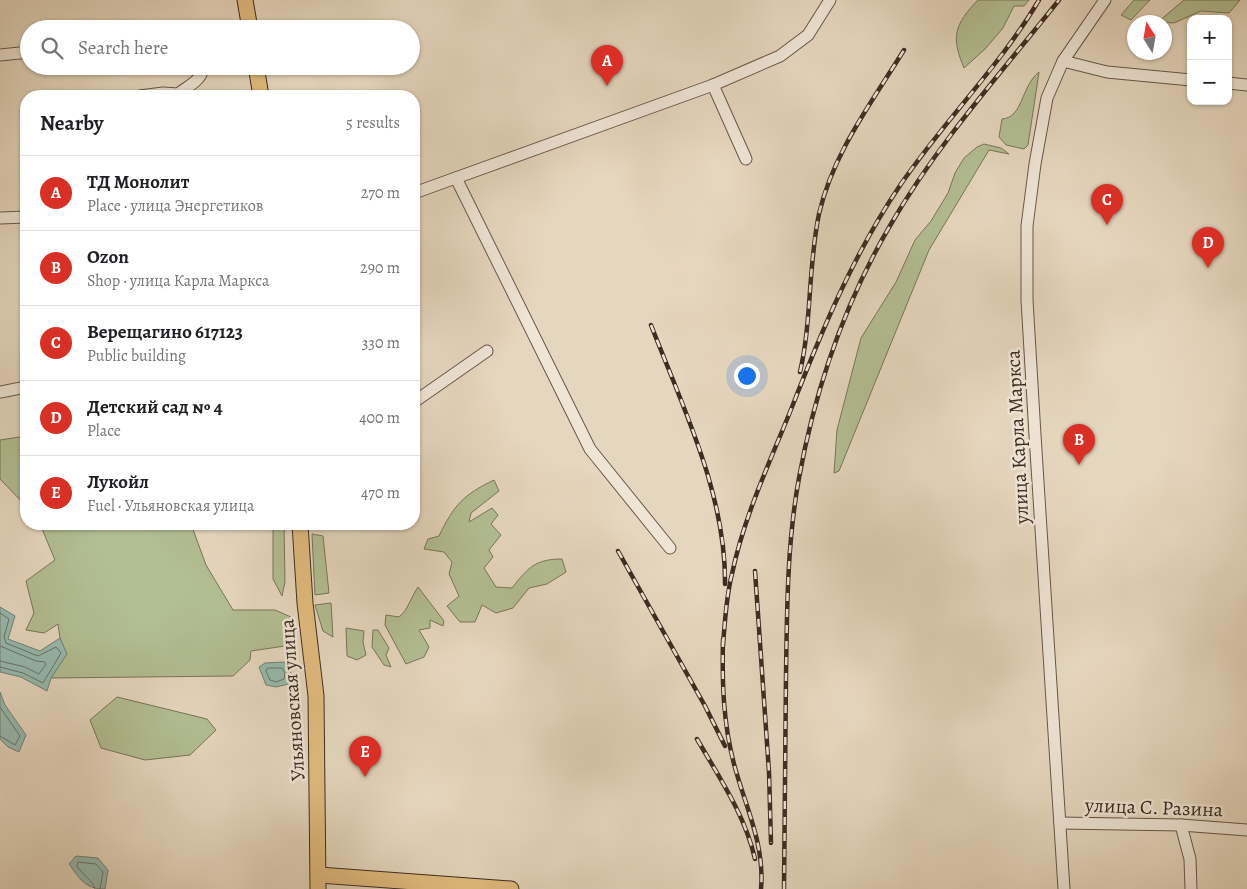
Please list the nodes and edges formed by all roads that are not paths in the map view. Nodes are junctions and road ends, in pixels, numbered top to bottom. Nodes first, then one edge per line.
1 (245, 0) edge
2 (830, 0) edge
3 (1105, 0) edge
4 (248, 20) edge
5 (20, 53) edge
6 (0, 55) edge
7 (1063, 61) junction
8 (202, 75) edge
9 (258, 75) edge
10 (1187, 80) edge
11 (1232, 83) edge
12 (713, 85) junction
13 (1247, 85) edge
14 (183, 90) edge
15 (260, 90) edge
16 (746, 159) dead end
17 (456, 178) junction
18 (420, 191) edge
19 (20, 217) edge
20 (0, 218) edge
21 (487, 352) dead end
22 (20, 388) edge
23 (0, 392) edge
24 (420, 398) edge
25 (300, 530) edge
26 (670, 548) dead end
27 (1060, 823) junction
28 (1182, 824) junction
29 (1247, 830) edge
30 (319, 882) edge
31 (511, 889) edge
32 (1064, 889) edge
33 (1191, 889) edge

1 - 4 main road
2 - 12 street
3 - 7 street, улица Карла Маркса
5 - 6 street
7 - 10 street
7 - 27 street, улица Карла Маркса
8 - 14 street
9 - 15 main road
11 - 13 street
12 - 16 street
12 - 17 street
17 - 18 street
17 - 26 street
19 - 20 street
21 - 24 street
22 - 23 street
25 - 30 main road, Ульяновская улица
27 - 28 street, улица С. Разина
27 - 32 street, улица Карла Маркса
28 - 29 street, улица С. Разина
28 - 33 street
30 - 31 main road

